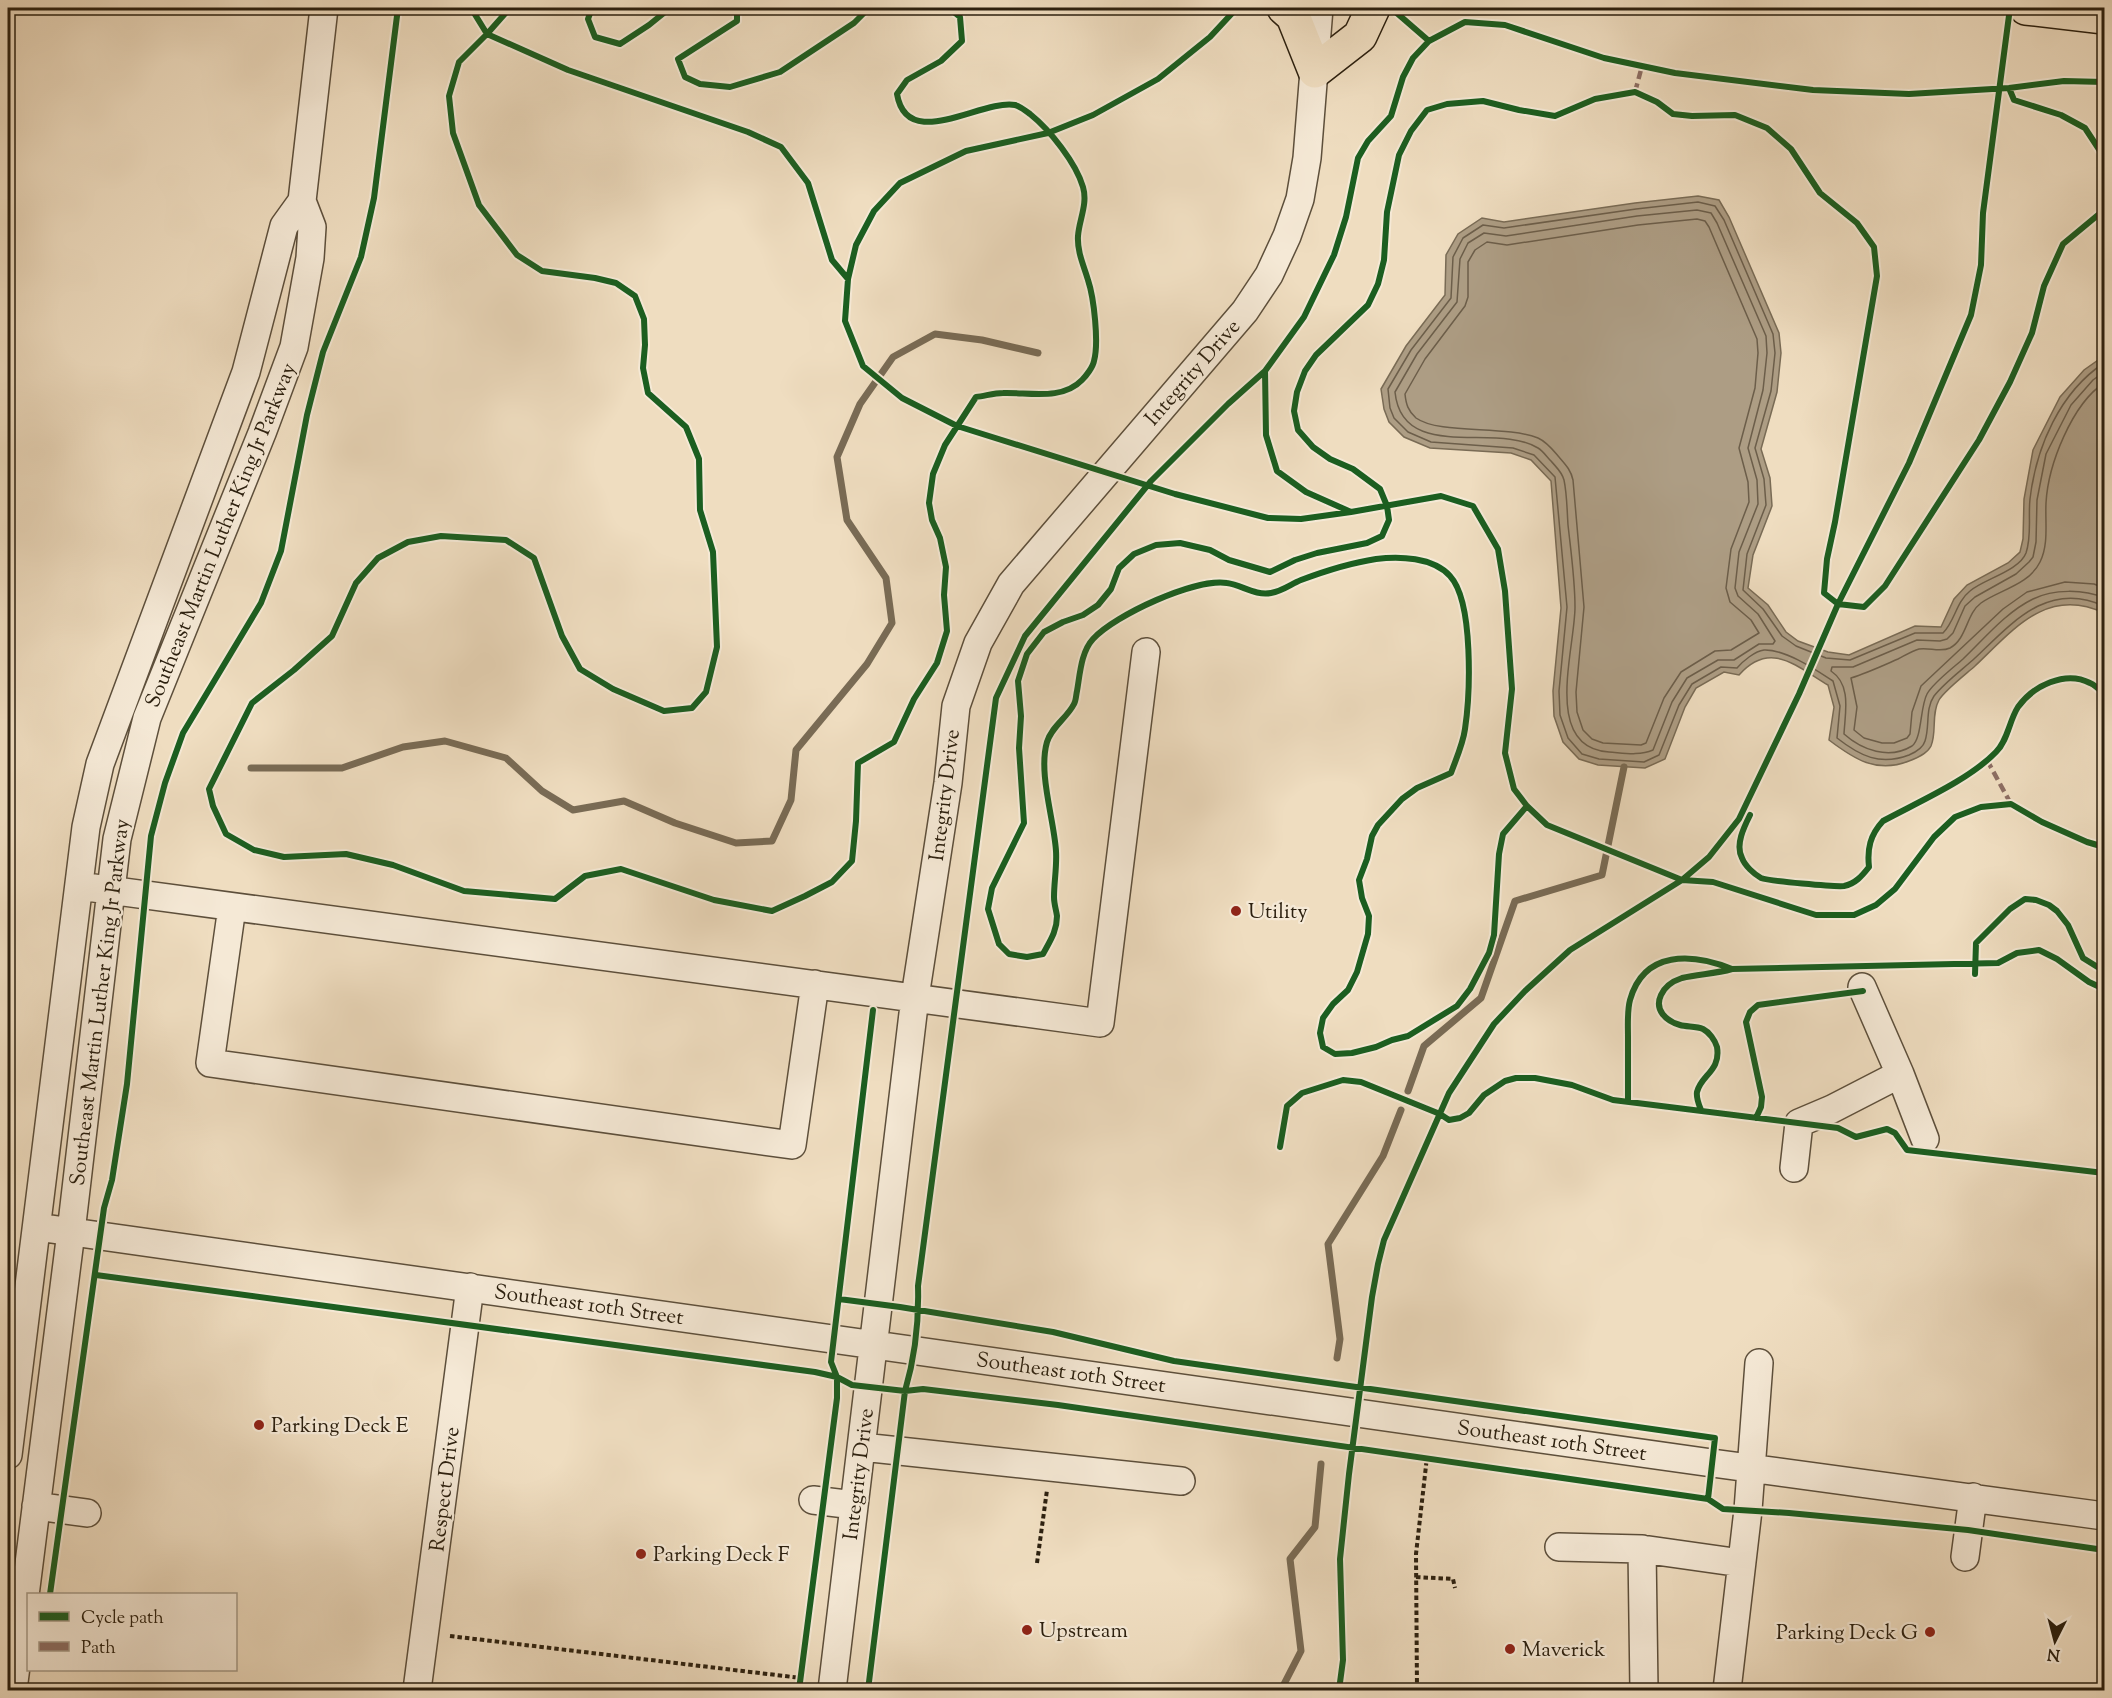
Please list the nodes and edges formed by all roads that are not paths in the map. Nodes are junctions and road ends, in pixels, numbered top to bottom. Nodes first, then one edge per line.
1 (324, 8) edge
2 (1284, 8) edge
3 (1319, 8) edge
4 (1373, 8) edge
5 (2026, 8) edge
6 (2104, 17) edge
7 (1315, 71) junction
8 (302, 201) junction
9 (1146, 652) dead end
10 (79, 886) junction
11 (111, 891) junction
12 (232, 906) junction
13 (815, 984) junction
14 (1862, 987) dead end
15 (915, 997) junction
16 (1900, 1074) junction
17 (1925, 1140) dead end
18 (1794, 1168) dead end
19 (37, 1227) junction
20 (70, 1232) junction
21 (470, 1287) junction
22 (873, 1344) junction
23 (1759, 1363) dead end
24 (862, 1447) junction
25 (8, 1455) edge
26 (1752, 1468) junction
27 (1181, 1481) dead end
28 (1972, 1497) junction
29 (813, 1500) dead end
30 (854, 1505) junction
31 (36, 1506) junction
32 (87, 1512) dead end
33 (2104, 1516) edge
34 (1559, 1547) dead end
35 (1641, 1550) junction
36 (1965, 1557) dead end
37 (1742, 1563) junction
38 (13, 1690) edge
39 (417, 1690) edge
40 (832, 1690) edge
41 (1644, 1690) edge
42 (1727, 1690) edge

1 - 8 street, Southeast Martin Luther King Jr Parkway
2 - 7 main road
3 - 7 street, Integrity Drive
4 - 7 main road
5 - 6 main road
7 - 15 street, Integrity Drive
8 - 10 street, Southeast Martin Luther King Jr Parkway
8 - 11 street, Southeast Martin Luther King Jr Parkway
9 - 15 street
10 - 11 street
10 - 19 street, Southeast Martin Luther King Jr Parkway
11 - 12 street
11 - 20 street, Southeast Martin Luther King Jr Parkway
12 - 13 street
12 - 13 street
13 - 15 street
14 - 16 street
15 - 22 street, Integrity Drive
16 - 17 street
16 - 18 street
19 - 20 street, Southeast 10th Street
19 - 25 street, Southeast Martin Luther King Jr Parkway
20 - 21 street, Southeast 10th Street
20 - 31 street, Southeast Martin Luther King Jr Parkway
21 - 22 street, Southeast 10th Street
21 - 39 street, Respect Drive
22 - 24 street, Integrity Drive
22 - 26 street, Southeast 10th Street
23 - 26 street
24 - 27 street
24 - 30 street, Integrity Drive
26 - 28 street, Southeast 10th Street
26 - 37 street
28 - 33 street, Southeast 10th Street
28 - 36 street
29 - 30 street
30 - 40 street, Integrity Drive
31 - 32 street
31 - 38 street, Southeast Martin Luther King Jr Parkway
34 - 35 street
35 - 37 street
35 - 41 street
37 - 42 street

